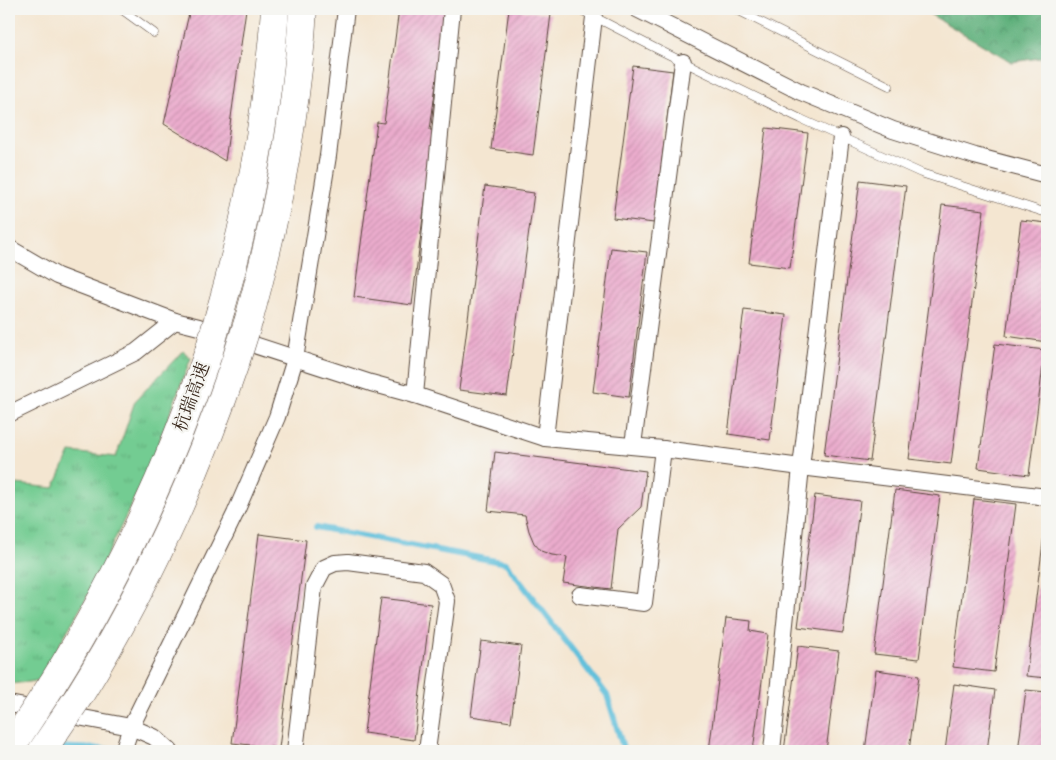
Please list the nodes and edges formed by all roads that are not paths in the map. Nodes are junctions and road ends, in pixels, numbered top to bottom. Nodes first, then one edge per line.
1 (121, 9) edge
2 (275, 9) edge
3 (303, 9) edge
4 (346, 9) edge
5 (452, 9) edge
6 (579, 9) edge
7 (637, 9) edge
8 (735, 9) edge
9 (594, 17) junction
10 (154, 33) dead end
11 (683, 62) junction
12 (889, 86) dead end
13 (841, 137) junction
14 (1047, 175) edge
15 (1047, 213) edge
16 (9, 248) edge
17 (175, 321) junction
18 (295, 359) junction
19 (415, 395) junction
20 (9, 414) edge
21 (545, 438) junction
22 (633, 445) junction
23 (663, 449) junction
24 (802, 468) junction
25 (1047, 497) edge
26 (580, 595) dead end
27 (9, 704) edge
28 (127, 739) edge
29 (9, 750) edge
30 (42, 751) edge
31 (170, 751) edge
32 (295, 751) edge
33 (427, 751) edge
34 (772, 751) edge

1 - 10 lane
2 - 29 highway, 杭瑞高速, bridge
3 - 30 highway, 杭瑞高速, bridge
4 - 18 street
5 - 19 street
6 - 9 lane
7 - 14 street
8 - 12 lane
9 - 11 lane
9 - 21 street
11 - 13 lane
11 - 22 street
13 - 15 lane
13 - 24 street
16 - 17 street
17 - 18 street
17 - 20 street
18 - 19 street
18 - 28 street
19 - 21 street
21 - 22 street
22 - 23 street
23 - 24 street
23 - 26 street
24 - 25 street
24 - 34 street
27 - 28 street
28 - 31 street
32 - 33 street

